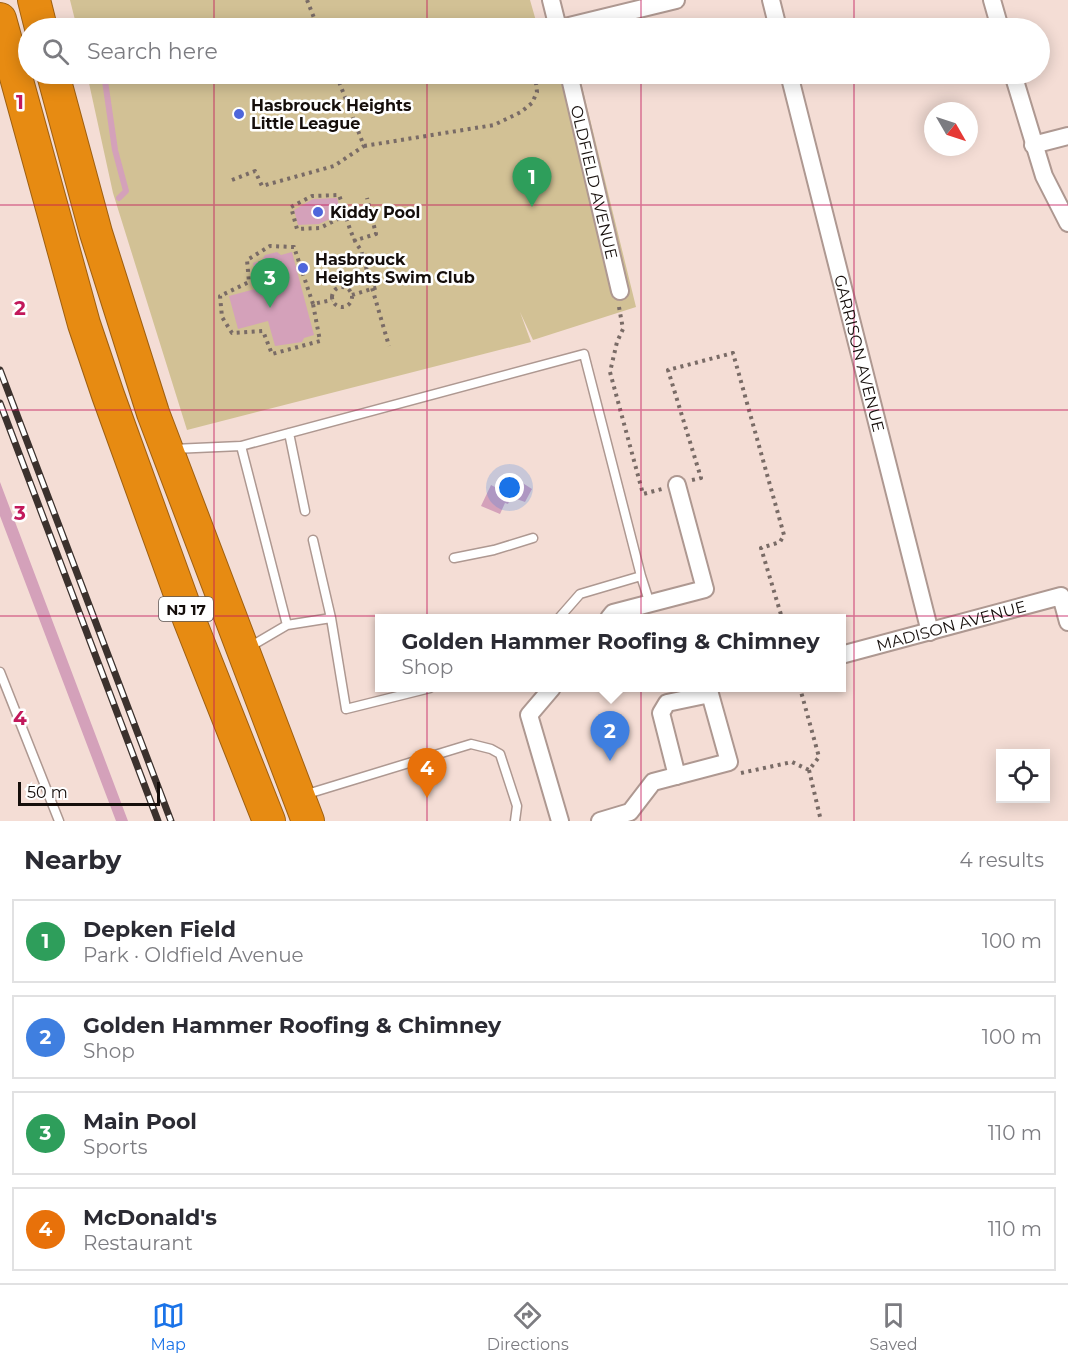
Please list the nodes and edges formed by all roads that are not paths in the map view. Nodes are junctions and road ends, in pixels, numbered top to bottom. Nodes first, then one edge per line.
1 (34, 0) edge
2 (551, 0) edge
3 (676, 0) edge
4 (771, 0) edge
5 (992, 0) edge
6 (38, 18) edge
7 (557, 18) edge
8 (601, 18) edge
9 (776, 18) edge
10 (997, 18) edge
11 (0, 19) edge
12 (56, 84) edge
13 (571, 84) edge
14 (792, 84) edge
15 (1016, 84) edge
16 (1068, 136) edge
17 (1034, 145) junction
18 (1068, 223) edge
19 (620, 291) road end
20 (290, 433) junction
21 (241, 446) junction
22 (166, 449) junction
23 (677, 485) road end
24 (306, 511) dead end
25 (533, 538) dead end
26 (313, 540) dead end
27 (454, 558) dead end
28 (641, 576) junction
29 (650, 604) junction
30 (562, 614) edge
31 (612, 614) edge
32 (331, 618) junction
33 (1068, 622) edge
34 (287, 625) junction
35 (930, 632) junction
36 (243, 651) junction
37 (846, 654) edge
38 (0, 672) edge
39 (412, 692) edge
40 (548, 692) edge
41 (677, 776) junction
42 (303, 809) edge
43 (59, 821) edge
44 (269, 821) edge
45 (515, 821) edge
46 (560, 821) edge
47 (600, 821) edge

1 - 6 highway
2 - 7 street
3 - 8 street
4 - 9 street
5 - 10 street
11 - 44 highway, NJ 17
12 - 22 highway, NJ 17
13 - 19 street, OLDFIELD AVENUE
14 - 35 street, GARRISON AVENUE
15 - 17 street
16 - 17 street
17 - 18 street
20 - 21 lane
20 - 24 lane
20 - 28 lane
21 - 22 lane
21 - 34 lane
22 - 36 highway, NJ 17
23 - 29 street
25 - 27 lane
26 - 32 lane
28 - 29 lane
28 - 30 lane
29 - 31 street
32 - 34 lane
32 - 39 lane
33 - 35 street, MADISON AVENUE
34 - 36 lane
35 - 37 street, MADISON AVENUE
36 - 42 highway, NJ 17
38 - 43 lane
40 - 46 street
41 - 41 street
41 - 47 street
42 - 45 lane

